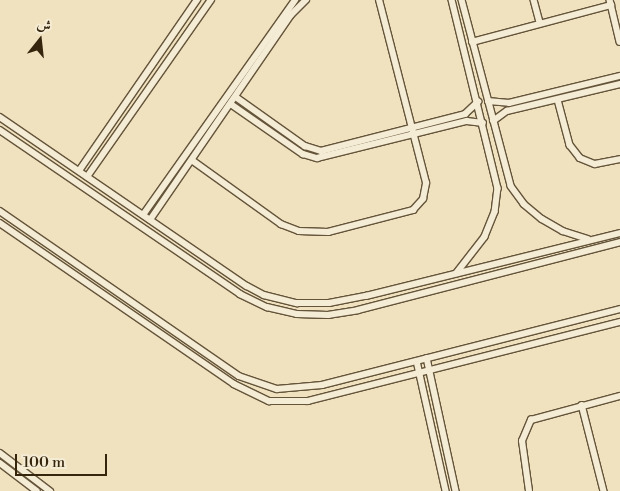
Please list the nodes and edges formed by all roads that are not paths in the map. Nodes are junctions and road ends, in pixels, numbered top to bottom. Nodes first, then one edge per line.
1 (197, 0) edge
2 (211, 0) edge
3 (294, 0) edge
4 (306, 0) edge
5 (379, 0) edge
6 (452, 0) edge
7 (462, 0) edge
8 (534, 0) edge
9 (610, 2) edge
10 (540, 24) junction
11 (472, 42) junction
12 (620, 42) edge
13 (620, 76) edge
14 (620, 84) edge
15 (236, 97) junction
16 (558, 100) junction
17 (488, 101) junction
18 (478, 102) junction
19 (231, 104) junction
20 (0, 117) edge
21 (493, 121) junction
22 (484, 123) junction
23 (412, 128) junction
24 (0, 130) edge
25 (414, 135) junction
26 (620, 159) edge
27 (192, 160) junction
28 (79, 171) junction
29 (88, 177) junction
30 (0, 211) edge
31 (143, 216) junction
32 (150, 220) junction
33 (0, 223) edge
34 (620, 232) edge
35 (590, 240) junction
36 (620, 242) edge
37 (456, 274) junction
38 (620, 309) edge
39 (620, 322) edge
40 (427, 358) junction
41 (417, 361) junction
42 (429, 370) junction
43 (420, 373) junction
44 (620, 396) edge
45 (582, 406) junction
46 (0, 453) edge
47 (0, 463) edge
48 (37, 491) edge
49 (50, 491) edge
50 (446, 491) edge
51 (456, 491) edge
52 (529, 491) edge
53 (604, 491) edge

1 - 28 street
2 - 29 street
3 - 31 street
4 - 15 street
5 - 23 street
6 - 18 street
7 - 11 street
8 - 10 street
9 - 10 street
9 - 12 street
10 - 11 street
11 - 17 street
13 - 17 street
14 - 16 street
15 - 19 street
15 - 23 street
16 - 21 street
16 - 26 street
17 - 21 street
18 - 22 street
18 - 23 street
19 - 25 street
19 - 27 street
20 - 28 street
21 - 35 street
22 - 25 street
22 - 37 street
23 - 25 street
24 - 36 street
25 - 27 street
27 - 32 street
28 - 29 street
29 - 31 street
30 - 41 street
31 - 32 street
32 - 37 street
33 - 43 street
34 - 35 street
35 - 37 street
38 - 40 street
39 - 42 street
40 - 41 street
40 - 42 street
41 - 43 street
42 - 43 street
42 - 51 street
43 - 50 street
44 - 45 street
45 - 52 street
45 - 53 street
46 - 49 street
47 - 48 street

